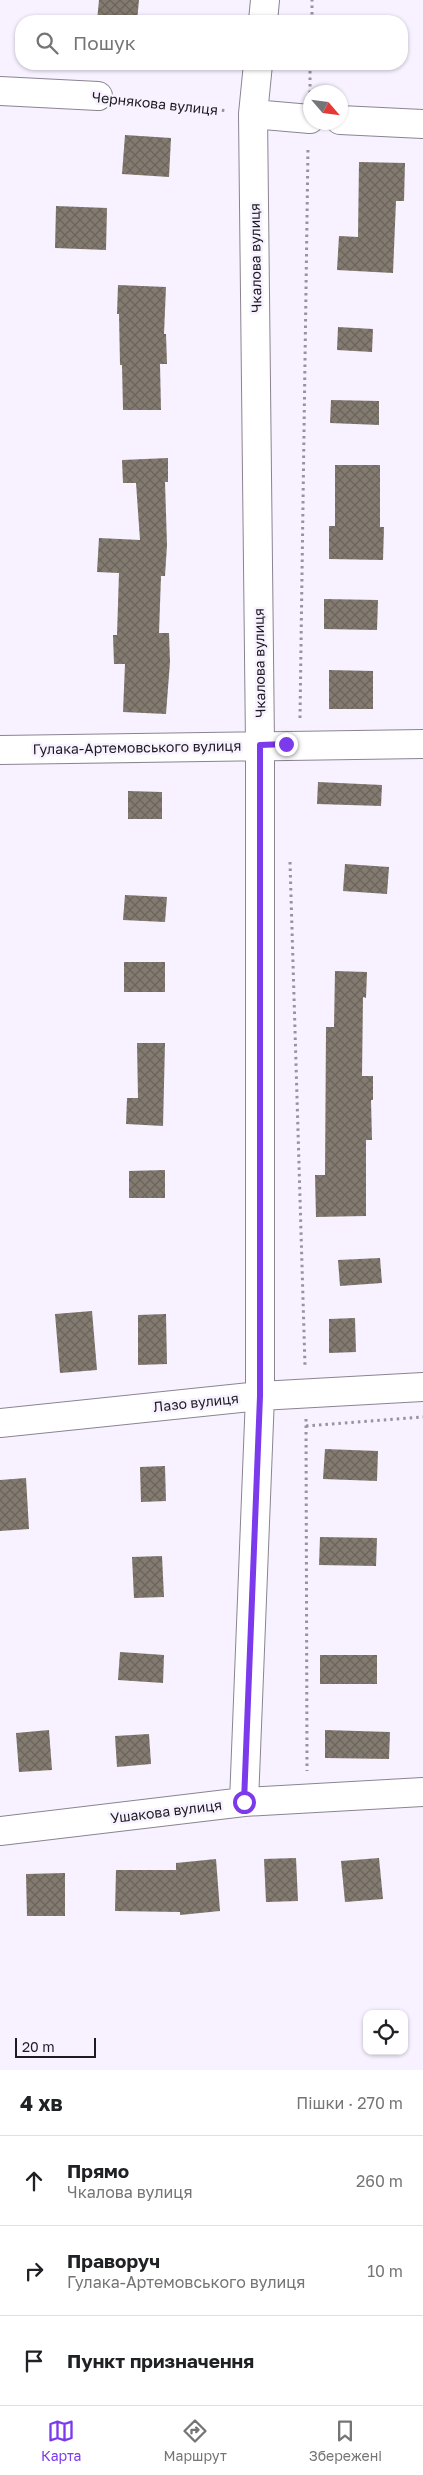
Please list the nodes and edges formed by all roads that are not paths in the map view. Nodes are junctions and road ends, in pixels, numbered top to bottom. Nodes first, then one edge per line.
1 (265, 0) edge
2 (264, 15) edge
3 (257, 70) edge
4 (0, 91) edge
5 (98, 96) road end
6 (253, 114) junction
7 (303, 118) edge
8 (348, 120) edge
9 (423, 124) edge
10 (423, 744) edge
11 (260, 745) junction
12 (0, 750) edge
13 (423, 1387) edge
14 (260, 1396) junction
15 (0, 1423) edge
16 (423, 1792) edge
17 (244, 1802) junction
18 (0, 1831) edge

1 - 2 street
3 - 6 street, Чкалова вулиця
4 - 5 street, Чернякова вулиця
6 - 7 street
6 - 11 street, Чкалова вулиця
8 - 9 street
10 - 11 street, Гулака-Артемовського вулиця
11 - 12 street, Гулака-Артемовського вулиця
11 - 14 street, Чкалова вулиця
13 - 14 street, Лазо вулиця
14 - 15 street, Лазо вулиця
14 - 17 street, Чкалова вулиця
16 - 17 street, Ушакова вулиця
17 - 18 street, Ушакова вулиця

